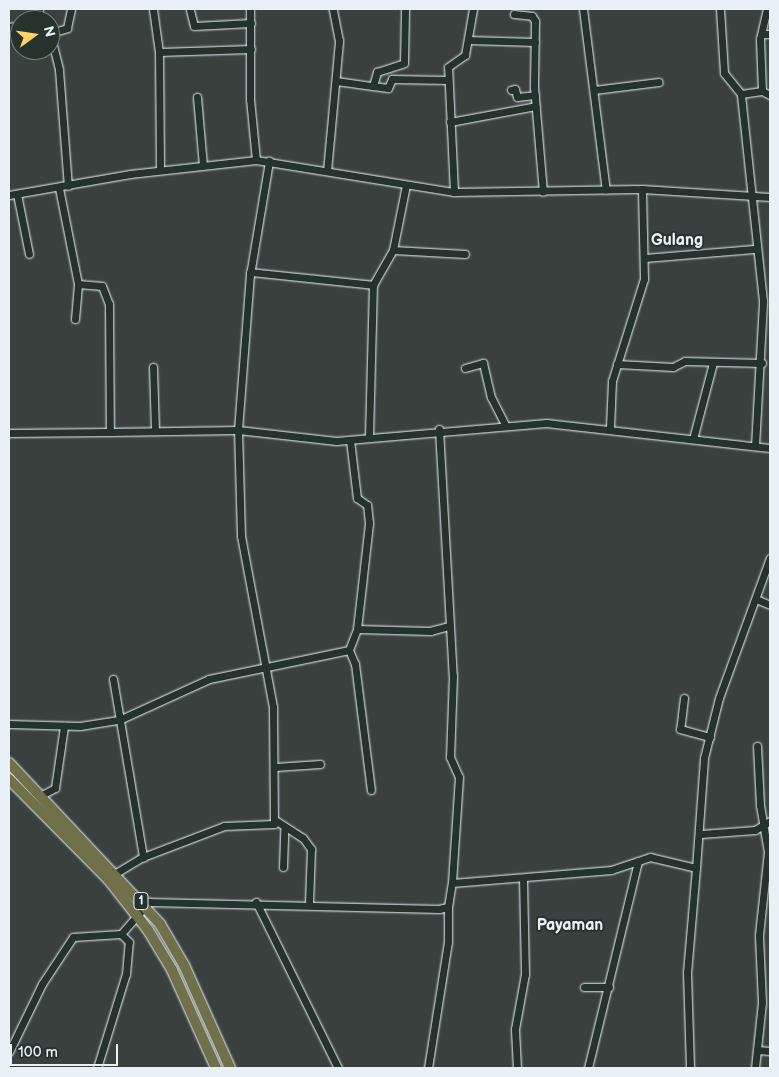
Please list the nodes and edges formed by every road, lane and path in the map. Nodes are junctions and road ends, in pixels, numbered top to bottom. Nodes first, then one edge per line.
1 (71, 9) edge
2 (153, 9) edge
3 (250, 9) edge
4 (333, 9) edge
5 (405, 9) edge
6 (473, 9) edge
7 (583, 9) edge
8 (720, 9) edge
9 (767, 9) edge
10 (190, 10) edge
11 (514, 14) dead end
12 (251, 23) junction
13 (60, 30) edge
14 (762, 34) junction
15 (770, 34) edge
16 (468, 40) junction
17 (535, 42) junction
18 (251, 49) junction
19 (159, 52) junction
20 (57, 60) edge
21 (448, 80) junction
22 (336, 81) junction
23 (659, 82) dead end
24 (373, 86) junction
25 (511, 90) dead end
26 (594, 90) junction
27 (762, 91) junction
28 (741, 94) junction
29 (535, 95) junction
30 (770, 95) edge
31 (197, 97) dead end
32 (536, 106) junction
33 (450, 122) junction
34 (256, 160) junction
35 (269, 161) junction
36 (203, 165) junction
37 (160, 170) junction
38 (327, 170) junction
39 (406, 185) junction
40 (68, 186) junction
41 (59, 188) junction
42 (642, 189) junction
43 (606, 190) junction
44 (454, 192) junction
45 (544, 192) junction
46 (13, 194) edge
47 (754, 195) junction
48 (770, 197) edge
49 (754, 249) junction
50 (393, 250) junction
51 (29, 254) dead end
52 (465, 254) dead end
53 (645, 258) junction
54 (250, 272) junction
55 (78, 284) junction
56 (373, 285) junction
57 (75, 319) dead end
58 (714, 362) junction
59 (762, 363) junction
60 (617, 364) junction
61 (153, 367) dead end
62 (465, 368) dead end
63 (505, 424) junction
64 (610, 427) junction
65 (439, 429) junction
66 (155, 430) junction
67 (238, 430) junction
68 (110, 432) junction
69 (9, 433) edge
70 (369, 437) junction
71 (693, 438) junction
72 (350, 440) junction
73 (756, 446) junction
74 (770, 448) edge
75 (770, 558) edge
76 (756, 599) junction
77 (770, 605) edge
78 (449, 626) junction
79 (357, 628) junction
80 (349, 650) junction
81 (267, 664) junction
82 (113, 679) dead end
83 (684, 698) dead end
84 (119, 720) junction
85 (9, 724) edge
86 (64, 726) junction
87 (710, 736) junction
88 (757, 746) dead end
89 (9, 764) edge
90 (320, 764) dead end
91 (275, 767) junction
92 (9, 779) edge
93 (372, 790) dead end
94 (40, 796) junction
95 (275, 820) junction
96 (770, 821) edge
97 (763, 825) junction
98 (284, 830) junction
99 (700, 834) junction
100 (143, 857) junction
101 (638, 861) junction
102 (283, 867) dead end
103 (696, 868) junction
104 (116, 873) junction
105 (523, 880) junction
106 (452, 883) junction
107 (256, 902) junction
108 (128, 904) junction
109 (309, 904) junction
110 (145, 905) junction
111 (448, 908) junction
112 (138, 916) junction
113 (128, 923) junction
114 (121, 934) junction
115 (584, 987) dead end
116 (609, 988) junction
117 (757, 1050) junction
118 (770, 1051) edge
119 (9, 1052) edge
120 (97, 1068) edge
121 (216, 1068) edge
122 (230, 1068) edge
123 (338, 1068) edge
124 (428, 1068) edge
125 (517, 1068) edge
126 (588, 1068) edge
127 (690, 1068) edge
128 (756, 1068) edge

1 - 13 street
2 - 19 street
3 - 12 street
4 - 22 street
5 - 24 street
6 - 16 street
7 - 26 street
8 - 28 street
9 - 14 street
10 - 12 street
11 - 17 street
12 - 18 street
14 - 15 street
14 - 27 street
16 - 17 street
16 - 21 street
17 - 29 street
18 - 19 street
18 - 34 street
19 - 37 street
20 - 40 street
21 - 24 street
21 - 33 street
22 - 24 street
22 - 38 street
23 - 26 street
25 - 29 street
26 - 43 street
27 - 28 street
27 - 30 street
28 - 47 street
29 - 32 street
31 - 36 street
32 - 33 street
32 - 45 street
33 - 44 street
34 - 35 street
34 - 36 street
35 - 38 street
35 - 54 street
36 - 37 street
37 - 40 street
38 - 39 street
39 - 44 street
39 - 50 street
40 - 41 street
41 - 46 street
41 - 55 street
42 - 43 street
42 - 47 street
42 - 53 street
43 - 45 street
44 - 45 street
46 - 51 street
47 - 48 street
47 - 49 street
49 - 53 street
49 - 59 street
50 - 52 street
50 - 56 street
53 - 60 street
54 - 56 street
54 - 67 street
55 - 57 street
55 - 68 street
56 - 70 street
58 - 59 street
58 - 60 street
58 - 71 street
59 - 73 street
60 - 64 street
61 - 66 street
62 - 63 street
63 - 64 street
63 - 65 street
64 - 71 street
65 - 70 street
65 - 78 street
66 - 67 street
66 - 68 street
67 - 72 street
67 - 81 street
68 - 69 street
70 - 72 street
71 - 73 street
72 - 79 street
73 - 74 street
75 - 76 street
76 - 77 street
76 - 87 street
78 - 79 street
78 - 106 street
79 - 80 street
80 - 81 street
80 - 93 street
81 - 84 street
81 - 91 street
82 - 84 street
83 - 87 street
84 - 86 street
84 - 100 street
85 - 86 street
86 - 94 street
87 - 99 street
88 - 97 street
89 - 94 highway, 1
90 - 91 street
91 - 95 street
92 - 108 highway, 1
94 - 104 highway, 1
95 - 98 street
95 - 100 street
96 - 97 street
97 - 99 street
97 - 117 street
98 - 102 street
98 - 109 street
99 - 103 street
100 - 104 street
101 - 103 street
101 - 105 street
101 - 116 street
103 - 127 street
104 - 110 highway, 1
105 - 106 street
105 - 125 street
106 - 111 street
107 - 109 street
107 - 110 street
107 - 123 street
108 - 112 highway, 1
108 - 113 street
109 - 111 street
110 - 112 street
110 - 122 highway, 1
111 - 124 street
112 - 113 street
112 - 121 highway, 1
113 - 114 street
114 - 119 street
114 - 120 street
115 - 116 street
116 - 126 street
117 - 118 street
117 - 128 street

